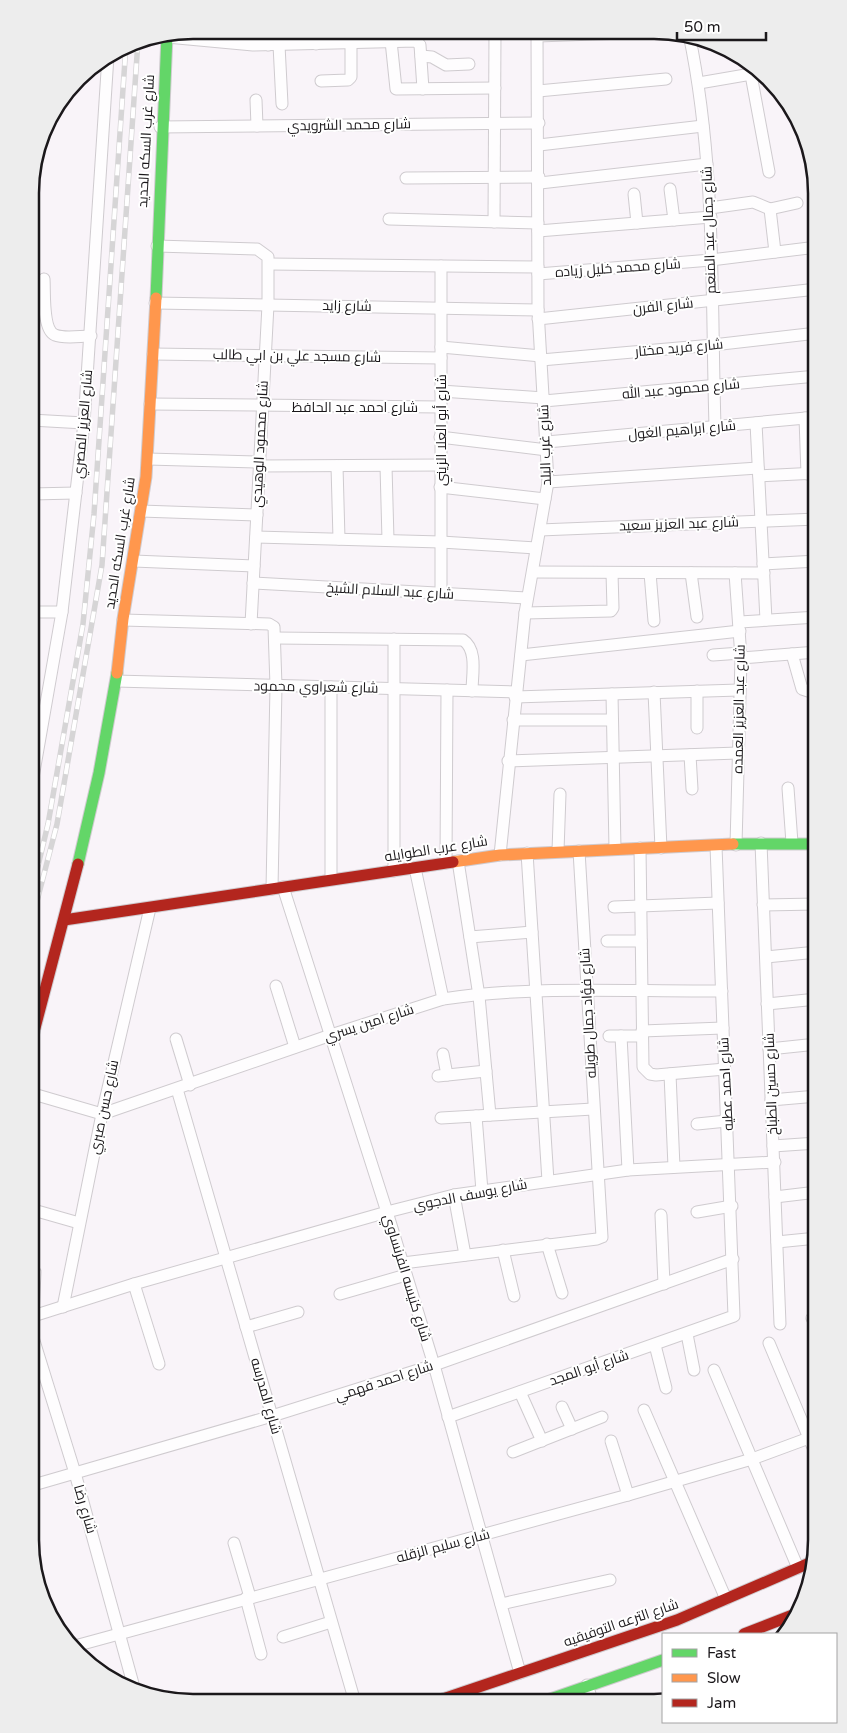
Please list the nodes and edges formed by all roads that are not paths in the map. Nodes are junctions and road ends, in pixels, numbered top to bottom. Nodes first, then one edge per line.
1 (203, 39) edge
2 (272, 39) edge
3 (316, 39) edge
4 (341, 39) edge
5 (351, 39) edge
6 (367, 39) edge
7 (495, 39) edge
8 (537, 39) edge
9 (167, 41) edge
10 (391, 42) junction
11 (316, 44) junction
12 (690, 44) edge
13 (274, 45) junction
14 (421, 56) junction
15 (470, 64) dead end
16 (107, 65) edge
17 (747, 70) edge
18 (751, 73) edge
19 (666, 79) dead end
20 (320, 81) dead end
21 (699, 83) junction
22 (495, 88) junction
23 (423, 89) junction
24 (538, 91) junction
25 (256, 100) dead end
26 (282, 104) dead end
27 (539, 123) junction
28 (495, 124) junction
29 (258, 126) junction
30 (703, 126) junction
31 (160, 127) junction
32 (539, 145) junction
33 (708, 164) junction
34 (769, 172) dead end
35 (406, 178) dead end
36 (494, 178) junction
37 (540, 180) junction
38 (670, 188) dead end
39 (634, 194) dead end
40 (796, 203) dead end
41 (770, 209) junction
42 (711, 213) junction
43 (389, 219) dead end
44 (674, 220) junction
45 (494, 222) junction
46 (637, 223) junction
47 (538, 227) junction
48 (157, 246) junction
49 (808, 248) edge
50 (774, 252) junction
51 (711, 260) junction
52 (268, 264) junction
53 (441, 266) junction
54 (538, 270) junction
55 (44, 279) dead end
56 (808, 290) edge
57 (712, 301) junction
58 (155, 302) junction
59 (268, 305) junction
60 (440, 308) junction
61 (538, 314) junction
62 (808, 334) edge
63 (90, 336) junction
64 (712, 345) junction
65 (441, 353) junction
66 (153, 354) junction
67 (265, 356) junction
68 (541, 358) junction
69 (808, 377) edge
70 (714, 386) junction
71 (440, 391) junction
72 (544, 400) junction
73 (150, 404) junction
74 (262, 406) junction
75 (440, 407) junction
76 (805, 418) junction
77 (808, 418) edge
78 (39, 420) edge
79 (84, 423) junction
80 (756, 423) junction
81 (715, 426) junction
82 (440, 437) junction
83 (808, 442) edge
84 (547, 446) junction
85 (148, 459) junction
86 (259, 464) junction
87 (440, 465) junction
88 (337, 466) junction
89 (386, 466) junction
90 (759, 472) junction
91 (808, 474) edge
92 (548, 482) junction
93 (440, 487) junction
94 (76, 493) junction
95 (39, 494) edge
96 (545, 499) junction
97 (141, 511) junction
98 (257, 515) junction
99 (808, 519) edge
100 (761, 521) junction
101 (540, 530) junction
102 (256, 537) junction
103 (339, 539) junction
104 (388, 540) junction
105 (440, 542) junction
106 (536, 548) junction
107 (134, 561) junction
108 (808, 563) edge
109 (254, 566) junction
110 (763, 569) junction
111 (533, 572) junction
112 (612, 573) junction
113 (650, 573) junction
114 (691, 573) junction
115 (735, 573) junction
116 (253, 583) junction
117 (440, 593) junction
118 (527, 598) junction
119 (39, 612) edge
120 (62, 612) junction
121 (525, 613) junction
122 (697, 617) dead end
123 (808, 618) edge
124 (123, 620) junction
125 (766, 620) junction
126 (654, 621) dead end
127 (251, 624) junction
128 (740, 626) junction
129 (275, 638) junction
130 (394, 639) junction
131 (808, 653) edge
132 (792, 654) junction
133 (521, 655) junction
134 (713, 656) dead end
135 (741, 656) junction
136 (116, 681) junction
137 (276, 686) junction
138 (331, 687) junction
139 (394, 689) junction
140 (447, 690) junction
141 (739, 690) junction
142 (472, 691) junction
143 (697, 691) junction
144 (654, 692) junction
145 (808, 692) edge
146 (515, 694) junction
147 (612, 694) junction
148 (512, 720) junction
149 (612, 720) junction
150 (697, 728) dead end
151 (39, 743) edge
152 (738, 753) junction
153 (690, 755) junction
154 (657, 756) junction
155 (613, 758) junction
156 (508, 762) junction
157 (692, 788) dead end
158 (788, 788) dead end
159 (560, 794) dead end
160 (761, 843) junction
161 (792, 844) junction
162 (808, 844) edge
163 (736, 845) junction
164 (716, 846) junction
165 (640, 848) junction
166 (661, 848) junction
167 (615, 849) junction
168 (579, 851) junction
169 (558, 852) junction
170 (527, 853) junction
171 (500, 854) junction
172 (458, 861) junction
173 (446, 863) junction
174 (415, 868) junction
175 (394, 871) junction
176 (331, 879) junction
177 (278, 888) junction
178 (718, 903) junction
179 (808, 904) edge
180 (763, 905) junction
181 (641, 907) junction
182 (150, 908) junction
183 (614, 908) dead end
184 (64, 920) junction
185 (532, 932) junction
186 (470, 937) junction
187 (607, 941) dead end
188 (641, 941) junction
189 (808, 953) edge
190 (766, 957) junction
191 (276, 986) dead end
192 (722, 991) junction
193 (536, 992) junction
194 (587, 992) junction
195 (642, 992) junction
196 (479, 996) junction
197 (443, 999) junction
198 (808, 1000) edge
199 (767, 1004) junction
200 (39, 1013) edge
201 (724, 1028) junction
202 (642, 1033) junction
203 (331, 1035) junction
204 (609, 1036) dead end
205 (621, 1036) junction
206 (176, 1039) dead end
207 (808, 1045) edge
208 (295, 1047) junction
209 (769, 1049) junction
210 (443, 1054) dead end
211 (725, 1069) junction
212 (486, 1071) junction
213 (670, 1074) junction
214 (190, 1085) junction
215 (176, 1089) junction
216 (39, 1096) edge
217 (808, 1097) edge
218 (771, 1100) junction
219 (593, 1109) junction
220 (543, 1112) junction
221 (102, 1114) junction
222 (490, 1115) junction
223 (476, 1116) junction
224 (441, 1118) dead end
225 (728, 1121) junction
226 (697, 1124) dead end
227 (808, 1144) edge
228 (773, 1146) junction
229 (775, 1162) junction
230 (730, 1165) junction
231 (674, 1168) junction
232 (628, 1170) junction
233 (597, 1174) junction
234 (548, 1181) junction
235 (482, 1191) junction
236 (808, 1193) edge
237 (454, 1195) junction
238 (775, 1196) junction
239 (732, 1206) junction
240 (39, 1212) edge
241 (388, 1212) junction
242 (697, 1212) dead end
243 (661, 1215) dead end
244 (79, 1223) junction
245 (808, 1239) edge
246 (777, 1242) junction
247 (547, 1244) junction
248 (503, 1250) junction
249 (465, 1255) junction
250 (226, 1259) junction
251 (733, 1259) junction
252 (403, 1263) junction
253 (406, 1275) junction
254 (134, 1284) junction
255 (664, 1284) junction
256 (562, 1293) dead end
257 (340, 1294) dead end
258 (514, 1296) dead end
259 (63, 1307) junction
260 (298, 1312) dead end
261 (39, 1317) edge
262 (730, 1319) joint
263 (780, 1324) dead end
264 (246, 1328) junction
265 (687, 1334) junction
266 (769, 1343) dead end
267 (655, 1345) junction
268 (39, 1348) edge
269 (159, 1364) dead end
270 (434, 1365) junction
271 (694, 1370) dead end
272 (714, 1370) dead end
273 (666, 1388) dead end
274 (520, 1392) junction
275 (562, 1407) dead end
276 (644, 1410) dead end
277 (272, 1416) junction
278 (448, 1417) junction
279 (602, 1417) dead end
280 (572, 1429) junction
281 (808, 1436) edge
282 (808, 1438) edge
283 (542, 1441) junction
284 (611, 1441) dead end
285 (513, 1452) dead end
286 (752, 1459) junction
287 (75, 1473) junction
288 (674, 1481) junction
289 (39, 1483) edge
290 (628, 1495) junction
291 (482, 1536) junction
292 (234, 1542) dead end
293 (806, 1565) edge
294 (798, 1568) junction
295 (319, 1578) junction
296 (610, 1580) dead end
297 (248, 1597) junction
298 (726, 1600) junction
299 (501, 1604) junction
300 (786, 1619) edge
301 (676, 1620) junction
302 (332, 1622) junction
303 (682, 1633) edge
304 (750, 1633) edge
305 (120, 1634) junction
306 (283, 1637) dead end
307 (80, 1645) edge
308 (261, 1654) dead end
309 (662, 1660) edge
310 (520, 1673) junction
311 (133, 1682) edge
312 (587, 1686) junction
313 (352, 1694) edge
314 (458, 1694) edge
315 (564, 1694) edge
316 (590, 1694) edge

1 - 13 street
2 - 13 street
3 - 11 street
4 - 11 street
5 - 20 street
6 - 10 street
7 - 22 street
8 - 24 street, شارع غرب البلد
9 - 31 street, شارع غرب السكه الحديد
10 - 14 street
10 - 23 street
11 - 13 street
12 - 21 street, شارع جمال عبد المنعم
13 - 26 street
14 - 15 street
14 - 23 street
16 - 63 street, شارع العزيز المصري
17 - 21 street
18 - 34 street
19 - 24 street
21 - 30 street, شارع جمال عبد المنعم
22 - 23 street
22 - 28 street
24 - 27 street, شارع غرب البلد
25 - 29 street
27 - 28 street, شارع محمد الشرويدي
27 - 32 street, شارع غرب البلد
28 - 29 street, شارع محمد الشرويدي
28 - 36 street
29 - 31 street, شارع محمد الشرويدي
30 - 32 street
30 - 33 street, شارع جمال عبد المنعم
31 - 48 street, شارع غرب السكه الحديد
32 - 37 street, شارع غرب البلد
33 - 37 street
33 - 42 street, شارع جمال عبد المنعم
35 - 36 street
36 - 37 street
36 - 45 street
37 - 47 street, شارع غرب البلد
38 - 44 street
39 - 46 street
40 - 41 street
41 - 42 street
41 - 50 street
42 - 44 street
42 - 51 street, شارع جمال عبد المنعم
43 - 45 street
44 - 46 street
45 - 47 street
46 - 47 street
47 - 54 street, شارع غرب البلد
48 - 52 street
48 - 58 street, شارع غرب السكه الحديد
49 - 50 street, شارع محمد خليل زياده
50 - 51 street, شارع محمد خليل زياده
51 - 54 street, شارع محمد خليل زياده
51 - 57 street, شارع جمال عبد المنعم
52 - 53 street, شارع محمد خليل زياده
52 - 59 street, شارع محمود الوهيدي
53 - 54 street, شارع محمد خليل زياده
53 - 60 street, شارع أبو العلا الزيني
54 - 61 street, شارع غرب البلد
55 - 63 street
56 - 57 street, شارع الفرن
57 - 61 street, شارع الفرن
57 - 64 street, شارع جمال عبد المنعم
58 - 59 street, شارع زايد
58 - 66 street, شارع غرب السكه الحديد
59 - 60 street, شارع زايد
59 - 67 street, شارع محمود الوهيدي
60 - 61 street, شارع زايد
60 - 65 street, شارع أبو العلا الزيني
61 - 68 street, شارع غرب البلد
62 - 64 street, شارع فريد مختار
63 - 79 street, شارع العزيز المصري
64 - 68 street, شارع فريد مختار
64 - 70 street, شارع جمال عبد المنعم
65 - 67 street, شارع مسجد علي بن ابي طالب
65 - 68 street, شارع فريد مختار
65 - 71 street, شارع أبو العلا الزيني
66 - 67 street, شارع مسجد علي بن ابي طالب
66 - 73 street, شارع غرب السكه الحديد
67 - 74 street, شارع محمود الوهيدي
68 - 72 street, شارع غرب البلد
69 - 70 street, شارع محمود عبد الله
70 - 72 street, شارع محمود عبد الله
70 - 81 street, شارع جمال عبد المنعم
71 - 72 street, شارع محمود عبد الله
71 - 75 street, شارع أبو العلا الزيني
72 - 84 street, شارع غرب البلد
73 - 74 street, شارع احمد عبد الحافظ
73 - 85 street, شارع غرب السكه الحديد
74 - 75 street, شارع احمد عبد الحافظ
74 - 86 street, شارع محمود الوهيدي
75 - 82 street, شارع أبو العلا الزيني
76 - 77 street, شارع ابراهيم الغول
76 - 80 street, شارع ابراهيم الغول
76 - 83 street
78 - 79 street
79 - 94 street, شارع العزيز المصري
80 - 81 street, شارع ابراهيم الغول
80 - 90 street
81 - 84 street, شارع ابراهيم الغول
82 - 84 street, شارع ابراهيم الغول
82 - 87 street, شارع أبو العلا الزيني
84 - 92 street, شارع غرب البلد
85 - 86 street
85 - 97 street, شارع غرب السكه الحديد
86 - 88 street
86 - 98 street, شارع محمود الوهيدي
87 - 89 street
87 - 93 street, شارع أبو العلا الزيني
88 - 89 street
88 - 103 street
89 - 104 street
90 - 91 street
90 - 92 street
90 - 100 street
92 - 96 street, شارع غرب البلد
93 - 96 street
93 - 105 street, شارع أبو العلا الزيني
94 - 95 street
94 - 120 street, شارع العزيز المصري
96 - 101 street, شارع غرب البلد
97 - 98 street
97 - 107 street, شارع غرب السكه الحديد
98 - 102 street, شارع محمود الوهيدي
99 - 100 street, شارع عبد العزيز سعيد
100 - 101 street, شارع عبد العزيز سعيد
100 - 110 street
101 - 106 street, شارع غرب البلد
102 - 103 street
102 - 109 street, شارع محمود الوهيدي
103 - 104 street
104 - 105 street
105 - 106 street
105 - 117 street, شارع أبو العلا الزيني
106 - 111 street, شارع غرب البلد
107 - 109 street
107 - 124 street, شارع غرب السكه الحديد
108 - 110 street
109 - 116 street, شارع محمود الوهيدي
110 - 115 street
110 - 125 street
111 - 112 street
111 - 118 street, شارع غرب البلد
112 - 113 street
112 - 121 street
113 - 114 street
113 - 126 street
114 - 115 street
114 - 122 street
115 - 128 street, شارع عبد العزيز العمده
116 - 117 street, شارع عبد السلام الشيخ
116 - 127 street, شارع محمود الوهيدي
117 - 118 street, شارع عبد السلام الشيخ
118 - 121 street, شارع غرب البلد
119 - 120 street
120 - 151 street, شارع العزيز المصري
121 - 133 street, شارع غرب البلد
123 - 125 street
124 - 127 street
124 - 136 street, شارع غرب السكه الحديد
125 - 128 street
127 - 129 street
128 - 133 street
128 - 135 street, شارع عبد العزيز العمده
129 - 130 street
129 - 137 street, شارع كنيسه الفرنساوي
130 - 139 street
130 - 142 street
131 - 132 street
132 - 135 street
132 - 145 street
133 - 146 street, شارع غرب البلد
134 - 135 street
135 - 141 street, شارع عبد العزيز العمده
136 - 137 street, شارع شعراوي محمود
136 - 184 street, شارع غرب السكه الحديد
137 - 138 street, شارع شعراوي محمود
137 - 177 street, شارع كنيسه الفرنساوي
138 - 139 street, شارع شعراوي محمود
138 - 176 street
139 - 140 street, شارع شعراوي محمود
139 - 175 street
140 - 142 street, شارع شعراوي محمود
140 - 173 street
141 - 143 street, شارع شعراوي محمود
141 - 152 street, شارع عبد العزيز العمده
142 - 146 street, شارع شعراوي محمود
143 - 144 street, شارع شعراوي محمود
143 - 150 street
144 - 147 street, شارع شعراوي محمود
144 - 154 street
146 - 147 street, شارع شعراوي محمود
146 - 148 street, شارع غرب البلد
147 - 149 street
148 - 149 street
148 - 156 street, شارع غرب البلد
149 - 155 street
152 - 153 street
152 - 163 street, شارع عبد العزيز العمده
153 - 154 street
153 - 157 street
154 - 155 street
154 - 166 street
155 - 156 street
155 - 167 street
156 - 171 street, شارع غرب البلد
158 - 161 street
159 - 169 street
160 - 161 street, شارع عرب الطوايله
160 - 163 street, شارع عرب الطوايله
160 - 180 street, شارع حسين الطباخ
161 - 162 street, شارع عرب الطوايله
163 - 164 street, شارع عرب الطوايله
164 - 166 street, شارع عرب الطوايله
164 - 178 street, شارع احمد عطيه
165 - 166 street, شارع عرب الطوايله
165 - 167 street, شارع عرب الطوايله
165 - 181 street
167 - 168 street, شارع عرب الطوايله
168 - 169 street, شارع عرب الطوايله
168 - 194 street, شارع فؤاد جمال طويله
169 - 170 street, شارع عرب الطوايله
170 - 171 street, شارع عرب الطوايله
170 - 185 street
171 - 172 street, شارع عرب الطوايله
172 - 173 street, شارع عرب الطوايله
172 - 186 street
173 - 174 street, شارع عرب الطوايله
174 - 175 street, شارع عرب الطوايله
174 - 197 street
175 - 176 street, شارع عرب الطوايله
176 - 177 street, شارع عرب الطوايله
177 - 182 street, شارع عرب الطوايله
177 - 203 street, شارع كنيسه الفرنساوي
178 - 181 street
178 - 192 street, شارع احمد عطيه
179 - 180 street
180 - 190 street, شارع حسين الطباخ
181 - 183 street
181 - 188 street
182 - 184 street, شارع عرب الطوايله
182 - 221 street, شارع حسن صبري
184 - 200 street, شارع غرب السكه الحديد
185 - 186 street
185 - 193 street
186 - 196 street
187 - 188 street
188 - 195 street
189 - 190 street
190 - 199 street, شارع حسين الطباخ
191 - 208 street
192 - 195 street, شارع امين يسري
192 - 201 street, شارع احمد عطيه
193 - 194 street, شارع امين يسري
193 - 196 street, شارع امين يسري
193 - 220 street
194 - 195 street, شارع امين يسري
194 - 219 street, شارع فؤاد جمال طويله
195 - 202 street
196 - 197 street, شارع امين يسري
196 - 212 street
197 - 203 street, شارع امين يسري
198 - 199 street
199 - 209 street, شارع حسين الطباخ
201 - 202 street
201 - 211 street, شارع احمد عطيه
202 - 205 street
202 - 213 street
203 - 208 street, شارع امين يسري
203 - 241 street, شارع كنيسه الفرنساوي
204 - 205 street
205 - 232 street
206 - 214 street
207 - 209 street
208 - 214 street, شارع امين يسري
209 - 218 street, شارع حسين الطباخ
210 - 212 street
211 - 213 street
211 - 225 street, شارع احمد عطيه
212 - 222 street
213 - 231 street
214 - 215 street, شارع امين يسري
215 - 221 street, شارع امين يسري
215 - 250 street, شارع المدرسه
216 - 221 street
217 - 218 street
218 - 228 street, شارع حسين الطباخ
219 - 220 street
219 - 233 street, شارع فؤاد جمال طويله
220 - 222 street
220 - 234 street
221 - 244 street, شارع حسن صبري
222 - 223 street
223 - 224 street
223 - 235 street
225 - 226 street
225 - 230 street, شارع احمد عطيه
227 - 228 street
228 - 229 street, شارع حسين الطباخ
229 - 230 street, شارع يوسف الدجوي
229 - 238 street, شارع حسين الطباخ
230 - 231 street, شارع يوسف الدجوي
230 - 239 street, شارع احمد عطيه
231 - 232 street, شارع يوسف الدجوي
232 - 233 street, شارع يوسف الدجوي
233 - 234 street, شارع يوسف الدجوي
233 - 247 street, شارع فؤاد جمال طويله
234 - 235 street, شارع يوسف الدجوي
235 - 237 street, شارع يوسف الدجوي
236 - 238 street
237 - 241 street, شارع يوسف الدجوي
237 - 249 street
238 - 246 street, شارع حسين الطباخ
239 - 242 street
239 - 251 street, شارع احمد عطيه
240 - 244 street
241 - 250 street, شارع يوسف الدجوي
241 - 252 street, شارع كنيسه الفرنساوي
243 - 255 street
244 - 259 street, شارع حسن صبري
245 - 246 street
246 - 263 street, شارع حسين الطباخ
247 - 248 street
247 - 256 street
248 - 249 street
248 - 258 street
249 - 252 street
250 - 254 street, شارع يوسف الدجوي
250 - 264 street, شارع المدرسه
251 - 255 street, شارع احمد فهمي
251 - 262 street, شارع احمد عطيه
252 - 253 street, شارع كنيسه الفرنساوي
253 - 257 street
253 - 270 street, شارع كنيسه الفرنساوي
254 - 259 street, شارع يوسف الدجوي
254 - 269 street
255 - 270 street, شارع احمد فهمي
259 - 261 street, شارع يوسف الدجوي
260 - 264 street
262 - 265 street, شارع أبو المجد
264 - 277 street, شارع المدرسه
265 - 267 street, شارع أبو المجد
265 - 271 street
266 - 281 street
267 - 273 street
267 - 274 street, شارع أبو المجد
268 - 287 street, شارع رضا
270 - 277 street, شارع احمد فهمي
270 - 278 street, شارع كنيسه الفرنساوي
272 - 286 street
274 - 278 street, شارع أبو المجد
274 - 283 street
275 - 280 street
276 - 288 street
277 - 287 street, شارع احمد فهمي
277 - 295 street, شارع المدرسه
278 - 291 street, شارع كنيسه الفرنساوي
279 - 280 street
280 - 283 street
282 - 286 street, شارع سليم الزقله
283 - 285 street
284 - 290 street
286 - 288 street, شارع سليم الزقله
286 - 294 street
287 - 289 street, شارع احمد فهمي
287 - 305 street, شارع رضا
288 - 290 street, شارع سليم الزقله
288 - 298 street
290 - 291 street, شارع سليم الزقله
291 - 295 street, شارع سليم الزقله
291 - 299 street, شارع كنيسه الفرنساوي
292 - 297 street
293 - 294 street, شارع الترعه التوفيقيه
294 - 298 street, شارع الترعه التوفيقيه
295 - 297 street, شارع سليم الزقله
295 - 302 street, شارع المدرسه
296 - 299 street
297 - 305 street, شارع سليم الزقله
297 - 308 street
298 - 301 street, شارع الترعه التوفيقيه
299 - 310 street, شارع كنيسه الفرنساوي
300 - 304 street
301 - 303 street
301 - 310 street, شارع الترعه التوفيقيه
302 - 306 street
302 - 313 street, شارع المدرسه
305 - 307 street, شارع سليم الزقله
305 - 311 street, شارع رضا
309 - 312 street
310 - 314 street, شارع الترعه التوفيقيه
312 - 315 street
312 - 316 street

